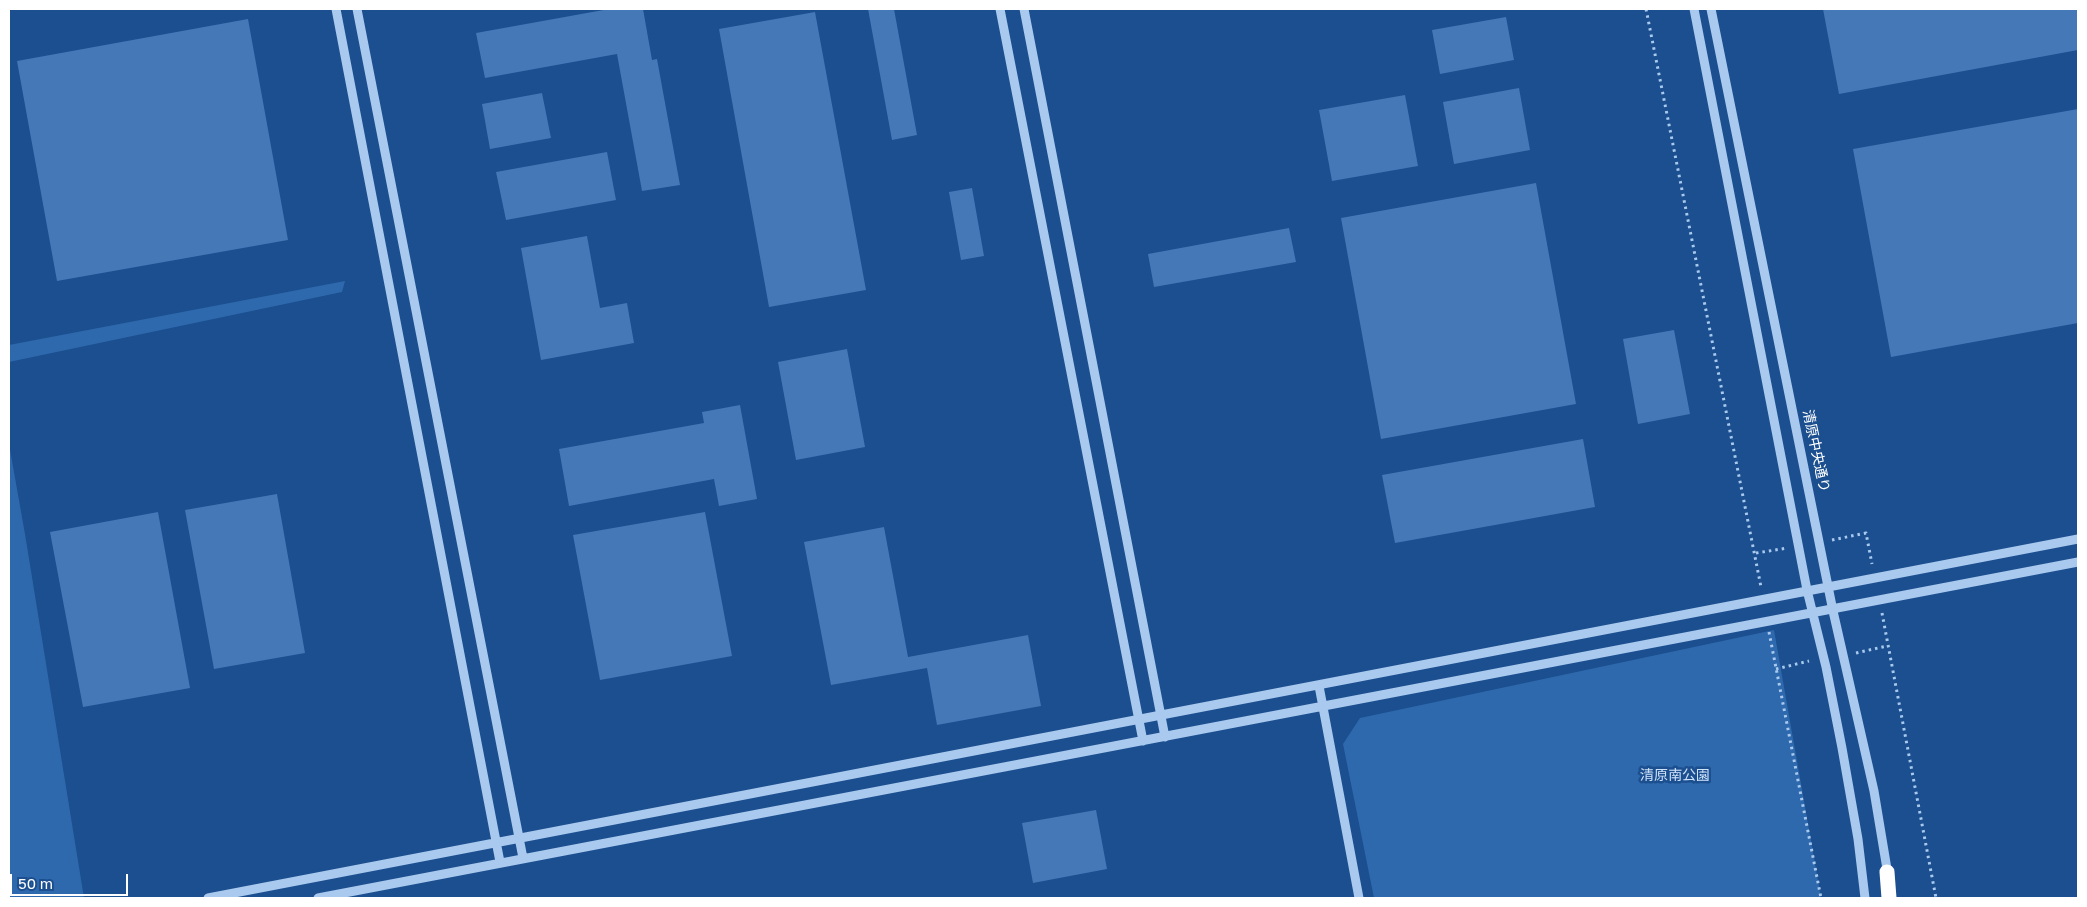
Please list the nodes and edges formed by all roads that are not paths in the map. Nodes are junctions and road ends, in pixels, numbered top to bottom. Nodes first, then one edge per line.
1 (336, 9) edge
2 (357, 9) edge
3 (1000, 9) edge
4 (1024, 9) edge
5 (1694, 9) edge
6 (1711, 9) edge
7 (2078, 539) edge
8 (2078, 562) edge
9 (1829, 586) junction
10 (1807, 590) junction
11 (1833, 610) junction
12 (1813, 614) junction
13 (1319, 686) junction
14 (1323, 707) junction
15 (1161, 717) junction
16 (1139, 721) junction
17 (1165, 737) junction
18 (1143, 741) junction
19 (520, 839) junction
20 (496, 844) junction
21 (523, 858) junction
22 (500, 862) junction
23 (1887, 872) joint
24 (208, 898) edge
25 (318, 898) edge
26 (1359, 898) edge
27 (1865, 898) edge
28 (1890, 898) edge

1 - 20 street
2 - 19 street
3 - 16 street
4 - 15 street
5 - 10 street
6 - 9 street, 清原中央通り
7 - 9 street
8 - 11 street
9 - 10 street
9 - 11 street, 清原中央通り
10 - 12 street
10 - 13 street
11 - 12 street
11 - 23 street, 清原中央通り
12 - 14 street
12 - 27 street
13 - 14 street
13 - 15 street
14 - 17 street
14 - 26 street
15 - 16 street
15 - 17 street
16 - 18 street
16 - 19 street
17 - 18 street
18 - 21 street
19 - 20 street
19 - 21 street
20 - 22 street
20 - 24 street
21 - 22 street
22 - 25 street
23 - 28 highway

